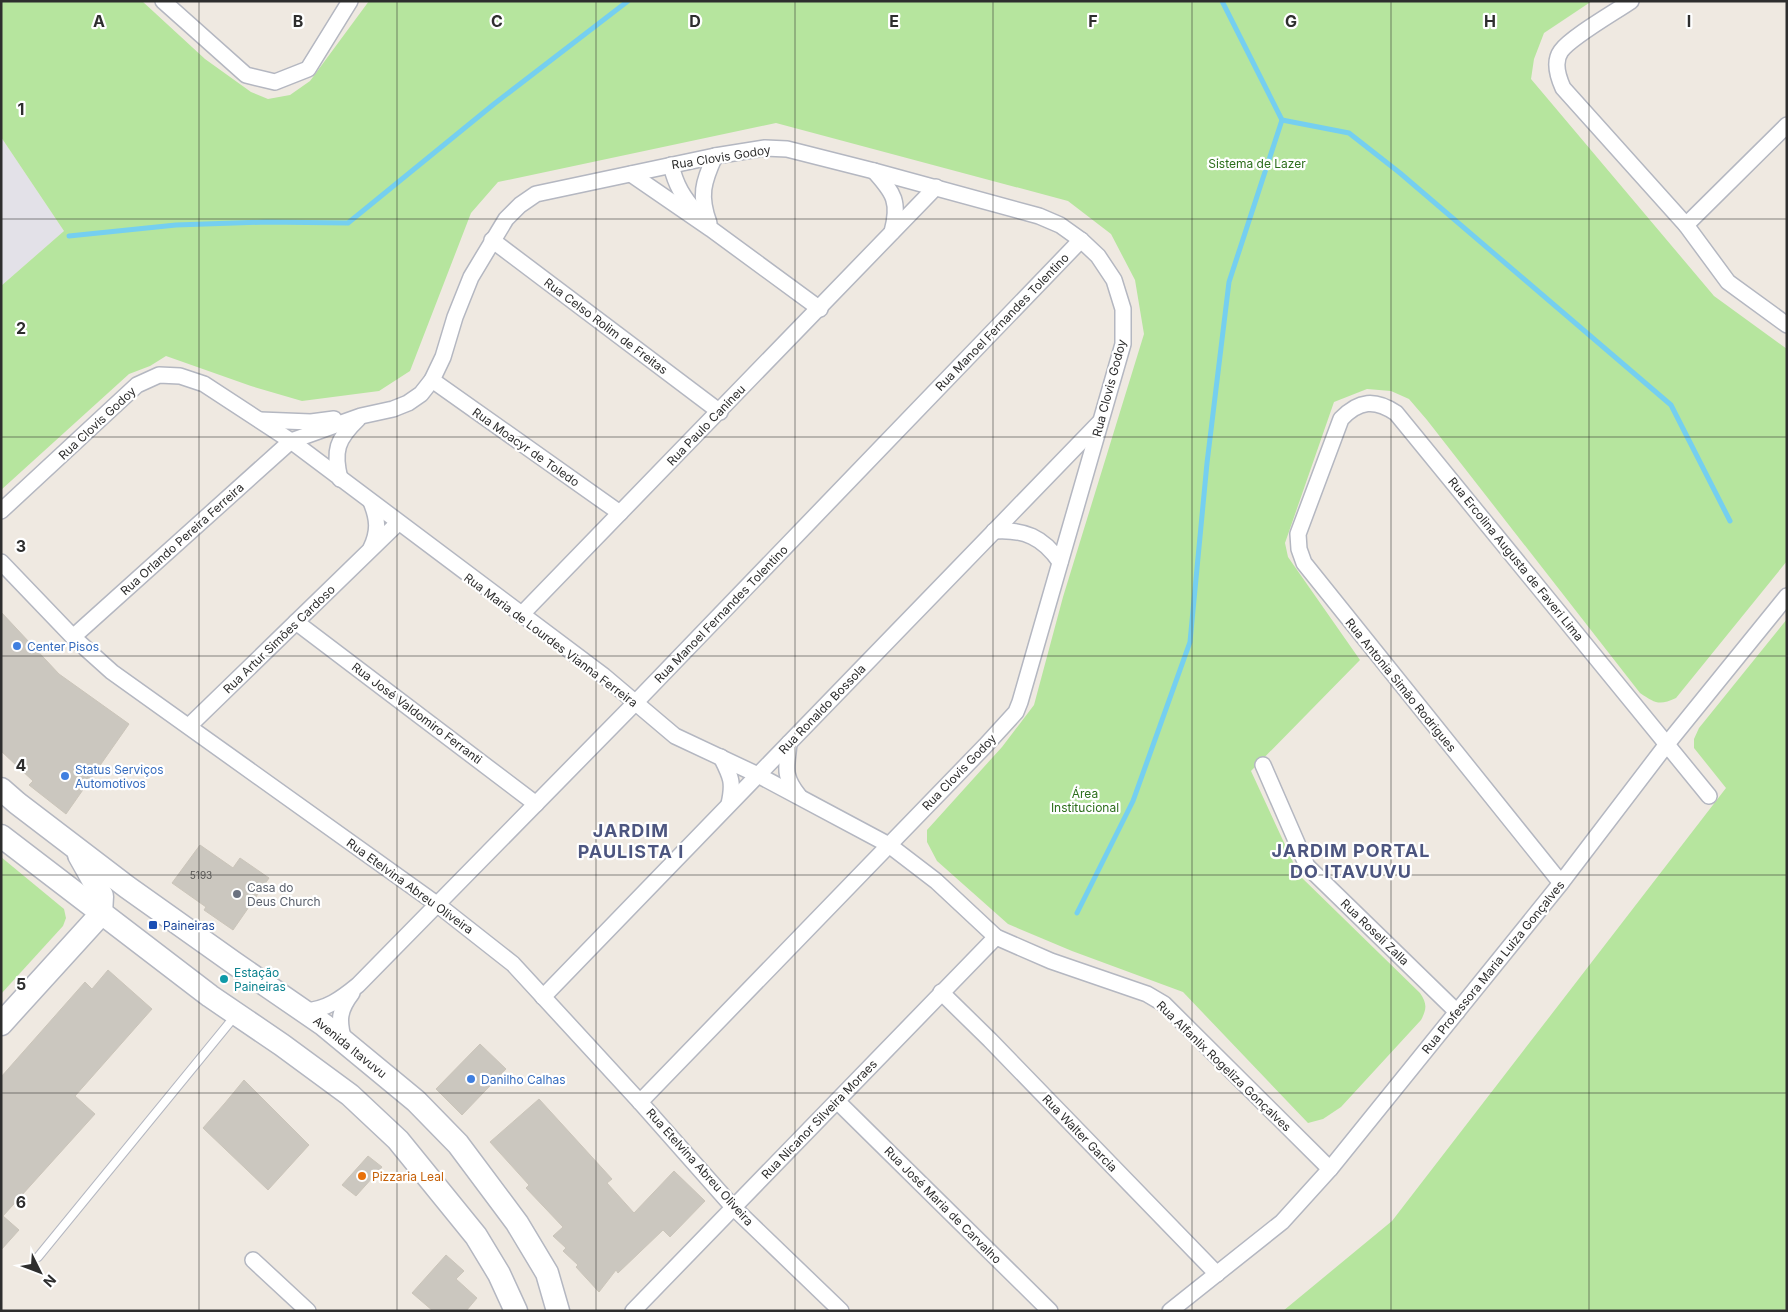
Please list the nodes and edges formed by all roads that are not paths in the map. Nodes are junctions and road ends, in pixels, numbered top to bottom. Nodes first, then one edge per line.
1 (163, 1) edge
2 (350, 1) edge
3 (1631, 1) edge
4 (1787, 125) edge
5 (715, 156) junction
6 (671, 165) junction
7 (874, 171) junction
8 (631, 174) junction
9 (936, 187) junction
10 (1686, 225) junction
11 (711, 229) junction
12 (892, 233) junction
13 (492, 240) junction
14 (1081, 240) junction
15 (820, 309) junction
16 (1787, 325) edge
17 (432, 380) junction
18 (720, 412) junction
19 (361, 416) junction
20 (259, 420) junction
21 (311, 422) junction
22 (1100, 422) junction
23 (286, 437) junction
24 (1322, 470) joint
25 (340, 479) junction
26 (371, 502) junction
27 (1, 511) edge
28 (620, 513) junction
29 (398, 523) junction
30 (994, 531) junction
31 (369, 552) junction
32 (1, 562) edge
33 (1060, 562) junction
34 (1787, 596) edge
35 (521, 615) junction
36 (296, 622) junction
37 (73, 637) junction
38 (635, 703) junction
39 (189, 726) junction
40 (789, 743) junction
41 (1667, 744) junction
42 (721, 757) junction
43 (1263, 765) dead end
44 (758, 775) junction
45 (1, 789) edge
46 (1710, 796) dead end
47 (802, 799) junction
48 (536, 804) junction
49 (729, 804) junction
50 (1, 836) edge
51 (888, 844) junction
52 (74, 847) junction
53 (1561, 883) junction
54 (438, 905) junction
55 (101, 914) junction
56 (996, 936) junction
57 (1051, 961) joint
58 (358, 985) junction
59 (941, 992) junction
60 (543, 997) junction
61 (304, 1011) junction
62 (1457, 1012) junction
63 (236, 1015) junction
64 (1, 1024) edge
65 (344, 1041) junction
66 (836, 1101) junction
67 (640, 1102) junction
68 (1330, 1169) junction
69 (734, 1207) junction
70 (38, 1257) dead end
71 (253, 1260) dead end
72 (1217, 1274) junction
73 (635, 1308) edge
74 (558, 1310) edge
75 (308, 1311) edge
76 (516, 1311) edge
77 (840, 1311) edge
78 (1050, 1311) edge
79 (1170, 1311) edge

1 - 2 street
3 - 10 street
4 - 10 street
5 - 6 street, Rua Clovis Godoy
5 - 7 street, Rua Clovis Godoy
5 - 11 street
6 - 8 street, Rua Clovis Godoy
6 - 11 street
7 - 9 street, Rua Clovis Godoy
7 - 12 street
8 - 11 street
8 - 13 street, Rua Clovis Godoy
9 - 12 street, Rua Paulo Canineu
9 - 14 street, Rua Clovis Godoy
10 - 16 street
11 - 15 street
12 - 15 street, Rua Paulo Canineu
13 - 17 street, Rua Clovis Godoy
13 - 18 street, Rua Celso Rolim de Freitas
14 - 22 street, Rua Clovis Godoy
14 - 38 street, Rua Manoel Fernandes Tolentino
15 - 18 street, Rua Paulo Canineu
17 - 19 street, Rua Clovis Godoy
17 - 28 street, Rua Moacyr de Toledo
18 - 28 street, Rua Paulo Canineu
19 - 21 street, Rua Clovis Godoy
19 - 23 street, Rua Clovis Godoy
19 - 25 street
20 - 21 street, Rua Clovis Godoy
20 - 23 street, Rua Clovis Godoy
20 - 27 street, Rua Clovis Godoy
21 - 23 street, Rua Clovis Godoy
22 - 30 street, Rua Ronaldo Bossola
22 - 33 street, Rua Clovis Godoy
23 - 25 street, Rua Maria de Lourdes Vianna Ferreira
23 - 37 street, Rua Orlando Pereira Ferreira
24 - 41 street, Rua Ercolina Augusta de Faveri Lima
24 - 53 street, Rua Antonia Simão Rodrigues
25 - 26 street, Rua Maria de Lourdes Vianna Ferreira
26 - 29 street, Rua Maria de Lourdes Vianna Ferreira
26 - 31 street, Rua Artur Simões Cardoso
28 - 35 street, Rua Paulo Canineu
29 - 31 street, Rua Artur Simões Cardoso
29 - 35 street, Rua Maria de Lourdes Vianna Ferreira
30 - 33 street
30 - 40 street, Rua Ronaldo Bossola
31 - 36 street, Rua Artur Simões Cardoso
32 - 37 street, Rua Etelvina Abreu Oliveira
33 - 51 street, Rua Clovis Godoy
34 - 41 street, Rua Professora Maria Luiza Gonçalves
35 - 38 street, Rua Maria de Lourdes Vianna Ferreira
36 - 39 street, Rua Artur Simões Cardoso
36 - 48 street, Rua José Valdomiro Ferranti
37 - 39 street, Rua Etelvina Abreu Oliveira
38 - 42 street, Rua Maria de Lourdes Vianna Ferreira
38 - 48 street, Rua Manoel Fernandes Tolentino
39 - 54 street, Rua Etelvina Abreu Oliveira
40 - 44 street, Rua Ronaldo Bossola
40 - 47 street
41 - 46 street, Rua Ercolina Augusta de Faveri Lima
41 - 53 street, Rua Professora Maria Luiza Gonçalves
42 - 44 street, Rua Maria de Lourdes Vianna Ferreira
42 - 49 street
43 - 62 street, Rua Roseli Zalla
44 - 47 street, Rua Maria de Lourdes Vianna Ferreira
44 - 49 street, Rua Ronaldo Bossola
45 - 52 main road, Avenida Itavuvu
47 - 51 street, Rua Maria de Lourdes Vianna Ferreira
48 - 54 street, Rua Manoel Fernandes Tolentino
49 - 60 street, Rua Ronaldo Bossola
50 - 55 main road
51 - 56 street, Rua Maria de Lourdes Vianna Ferreira
51 - 67 street, Rua Clovis Godoy
52 - 55 main road, Avenida Itavuvu
52 - 61 main road, Avenida Itavuvu
53 - 62 street, Rua Professora Maria Luiza Gonçalves
54 - 58 street, Rua Manoel Fernandes Tolentino
54 - 60 street, Rua Etelvina Abreu Oliveira
55 - 63 main road
55 - 64 main road
56 - 57 street, Rua Maria de Lourdes Vianna Ferreira
56 - 59 street, Rua Nicanor Silveira Moraes
57 - 68 street, Rua Alfanlix Rogeliza Gonçalves
58 - 61 street, Rua Manoel Fernandes Tolentino
58 - 65 street, Rua Manoel Fernandes Tolentino
59 - 66 street, Rua Nicanor Silveira Moraes
59 - 72 street, Rua Walter Garcia
60 - 67 street, Rua Etelvina Abreu Oliveira
61 - 65 main road, Avenida Itavuvu
62 - 68 street, Rua Professora Maria Luiza Gonçalves
63 - 70 lane
63 - 76 main road
65 - 74 main road, Avenida Itavuvu
66 - 69 street, Rua Nicanor Silveira Moraes
66 - 78 street, Rua José Maria de Carvalho
67 - 69 street, Rua Etelvina Abreu Oliveira
68 - 72 street, Rua Professora Maria Luiza Gonçalves
69 - 73 street, Rua Nicanor Silveira Moraes
69 - 77 street, Rua Etelvina Abreu Oliveira
71 - 75 street
72 - 79 street, Rua Professora Maria Luiza Gonçalves

